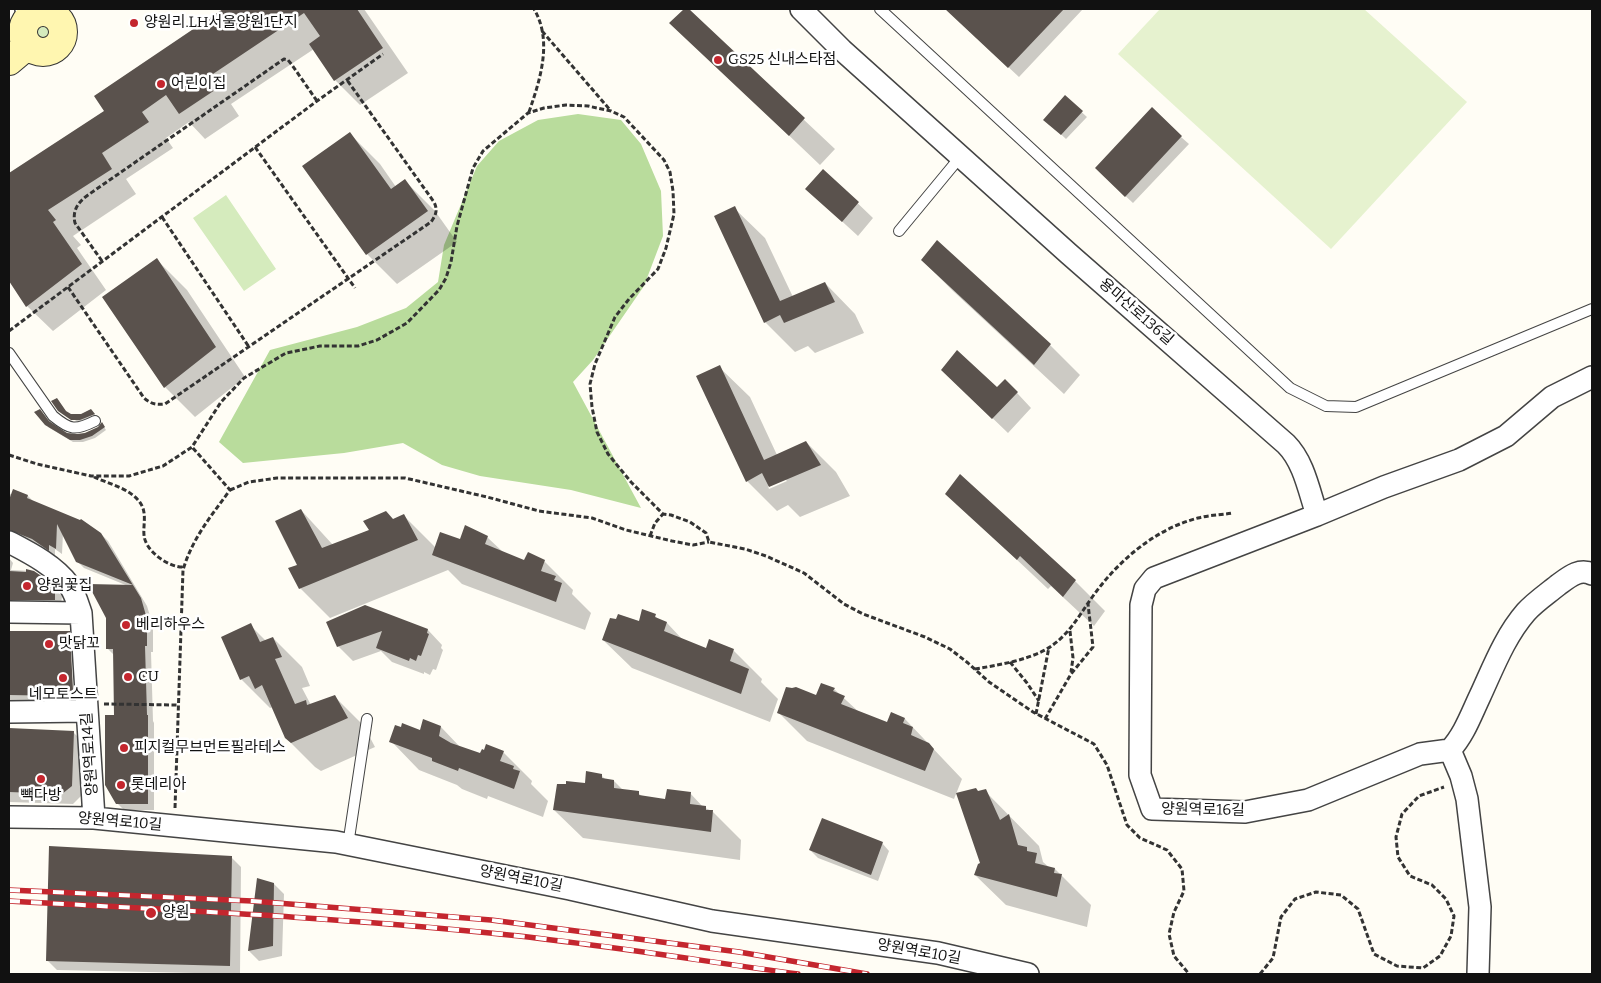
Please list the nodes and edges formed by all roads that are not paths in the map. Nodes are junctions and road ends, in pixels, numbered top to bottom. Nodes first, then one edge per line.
1 (801, 9) edge
2 (880, 9) edge
3 (27, 11) edge
4 (69, 15) edge
5 (18, 53) edge
6 (961, 156) junction
7 (899, 231) dead end
8 (1592, 309) edge
9 (9, 353) edge
10 (1592, 376) edge
11 (94, 421) dead end
12 (1317, 515) junction
13 (9, 542) edge
14 (1592, 574) edge
15 (9, 612) edge
16 (82, 613) junction
17 (87, 708) junction
18 (9, 712) edge
19 (367, 719) dead end
20 (1450, 750) junction
21 (9, 817) edge
22 (94, 818) junction
23 (348, 845) junction
24 (1028, 974) edge
25 (1478, 974) edge

1 - 6 street, 용마산로136길
2 - 8 lane
3 - 4 street
3 - 5 street
4 - 5 street
6 - 7 lane
6 - 12 street, 용마산로136길
9 - 11 lane
10 - 12 street
12 - 20 street, 양원역로16길
13 - 16 street
14 - 20 street
15 - 16 street
16 - 17 street, 양원역로14길
17 - 18 street
17 - 22 street, 양원역로14길
19 - 23 lane
20 - 25 street
21 - 22 street, 양원역로10길
22 - 23 street, 양원역로10길
23 - 24 street, 양원역로10길

